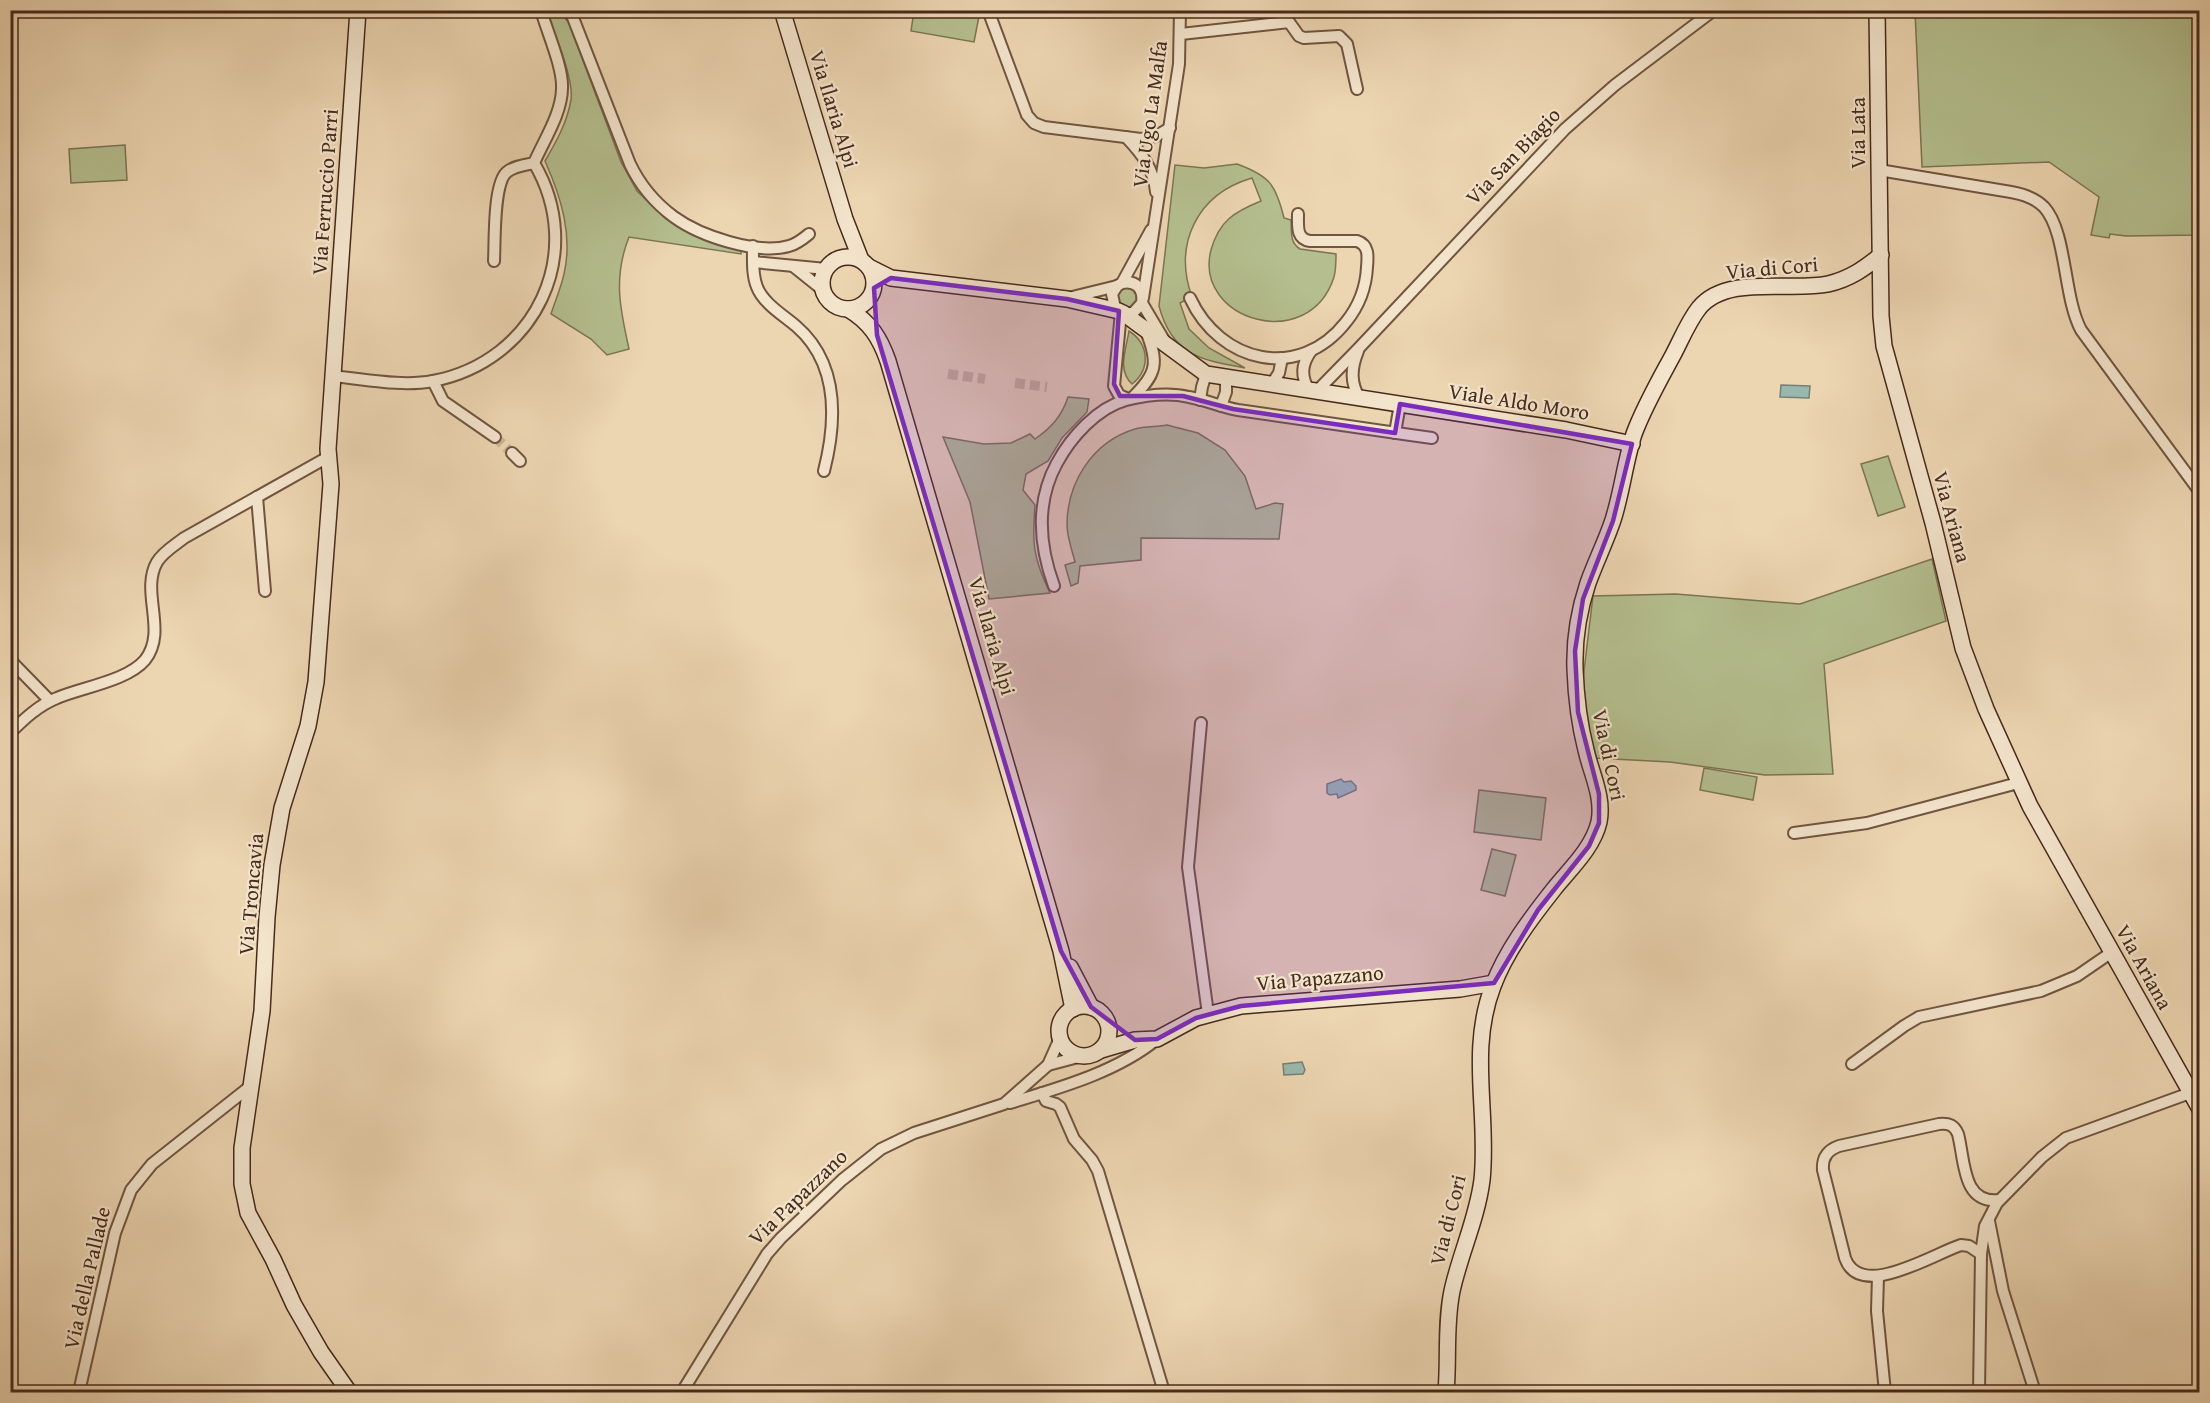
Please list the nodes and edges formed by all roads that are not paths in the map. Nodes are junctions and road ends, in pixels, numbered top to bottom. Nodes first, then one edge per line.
1 (358, 10) edge
2 (541, 10) edge
3 (570, 10) edge
4 (782, 10) edge
5 (988, 10) edge
6 (1180, 10) edge
7 (1714, 10) edge
8 (1877, 10) edge
9 (1288, 16) edge
10 (1181, 34) junction
11 (1357, 89) dead end
12 (1170, 128) junction
13 (1126, 137) junction
14 (534, 163) junction
15 (1879, 170) junction
16 (1157, 207) junction
17 (1298, 214) dead end
18 (846, 219) junction
19 (1155, 222) junction
20 (809, 234) dead end
21 (753, 246) junction
22 (1881, 255) junction
23 (494, 261) dead end
24 (753, 262) junction
25 (865, 264) junction
26 (793, 266) junction
27 (829, 266) junction
28 (891, 278) junction
29 (1119, 284) junction
30 (823, 290) junction
31 (873, 291) junction
32 (1066, 298) junction
33 (1190, 298) dead end
34 (1143, 300) junction
35 (848, 309) junction
36 (1121, 312) junction
37 (1146, 331) junction
38 (877, 334) junction
39 (1167, 346) junction
40 (1359, 348) junction
41 (1311, 351) junction
42 (1282, 358) junction
43 (1206, 374) junction
44 (332, 376) junction
45 (1226, 377) junction
46 (433, 381) junction
47 (1271, 385) junction
48 (1312, 391) junction
49 (1130, 399) junction
50 (1360, 399) junction
51 (1200, 400) junction
52 (1400, 405) junction
53 (1221, 406) junction
54 (1395, 433) junction
55 (495, 436) tunnel mouth
56 (1432, 438) dead end
57 (1632, 444) junction
58 (328, 458) junction
59 (824, 471) dead end
60 (2199, 492) edge
61 (257, 497) junction
62 (1054, 586) dead end
63 (265, 591) dead end
64 (10, 660) edge
65 (50, 701) junction
66 (1201, 723) dead end
67 (10, 733) edge
68 (2018, 783) junction
69 (1794, 832) dead end
70 (1061, 951) junction
71 (2112, 952) junction
72 (1494, 983) junction
73 (1091, 1007) junction
74 (1073, 1010) junction
75 (1208, 1014) junction
76 (1105, 1017) junction
77 (1060, 1038) junction
78 (1157, 1039) junction
79 (1135, 1040) junction
80 (1101, 1050) junction
81 (1083, 1056) junction
82 (1852, 1064) dead end
83 (1048, 1065) junction
84 (252, 1085) junction
85 (1042, 1093) junction
86 (2190, 1093) junction
87 (1004, 1104) junction
88 (2199, 1109) edge
89 (1999, 1200) junction
90 (1988, 1217) junction
91 (1981, 1254) junction
92 (1878, 1276) junction
93 (79, 1392) edge
94 (349, 1392) edge
95 (682, 1392) edge
96 (1164, 1392) edge
97 (1446, 1392) edge
98 (1885, 1392) edge
99 (1979, 1392) edge
100 (2035, 1392) edge

1 - 44 street, Via Ferruccio Parri
2 - 14 street
3 - 21 street
4 - 18 street, Via Ilaria Alpi
5 - 13 street
6 - 10 street, Via Ugo La Malfa
7 - 40 street, Via San Biagio
8 - 15 street, Via Lata
9 - 10 street
9 - 11 street
10 - 12 street, Via Ugo La Malfa
12 - 13 street
12 - 16 street, Via Ugo La Malfa
13 - 16 street
14 - 23 street
14 - 46 street
15 - 22 street, Via Lata
15 - 60 street
16 - 19 street, Via Ugo La Malfa
17 - 41 street
18 - 25 street, Via Ilaria Alpi
18 - 27 street, Via Ilaria Alpi
19 - 29 street, Via Ugo La Malfa
19 - 34 street, Via Ugo La Malfa
20 - 21 street
21 - 24 street
22 - 57 street, Via di Cori
22 - 68 street, Via Ariana
24 - 26 street
24 - 59 street
25 - 27 street
25 - 28 street
25 - 31 street
26 - 27 street
26 - 30 street
27 - 30 street
28 - 31 street
28 - 32 street
29 - 32 street
29 - 34 street
29 - 36 street
30 - 35 street
31 - 35 street
31 - 38 street, Via Ilaria Alpi
32 - 36 street
33 - 42 street
34 - 36 street
34 - 39 street
35 - 38 street, Via Ilaria Alpi
36 - 37 street
36 - 49 street
37 - 39 street
37 - 49 street
38 - 70 street, Via Ilaria Alpi
39 - 43 street
40 - 48 street, Via San Biagio
40 - 50 street, Via San Biagio
41 - 42 street
41 - 48 street
42 - 47 street
43 - 45 street, Viale Aldo Moro
43 - 51 street
44 - 46 street
44 - 58 street, Via Troncavia
45 - 47 street, Viale Aldo Moro
45 - 53 street
46 - 55 street
47 - 48 street, Viale Aldo Moro
48 - 50 street, Viale Aldo Moro
49 - 51 street
49 - 62 street
50 - 52 street, Viale Aldo Moro
51 - 53 street
52 - 54 street
52 - 57 street, Viale Aldo Moro
53 - 54 street
54 - 56 street
57 - 72 street, Via di Cori
58 - 61 street
58 - 84 street, Via Troncavia
61 - 63 street
61 - 65 street
64 - 65 street
65 - 67 street
66 - 75 street
68 - 69 street
68 - 71 street, Via Ariana
70 - 73 street, Via Ilaria Alpi
70 - 74 street, Via Ilaria Alpi
71 - 82 street
71 - 86 street, Via Ariana
72 - 75 street, Via Papazzano
72 - 97 street, Via di Cori
73 - 74 street
73 - 76 street
74 - 77 street
75 - 78 street, Via Papazzano
76 - 79 street
76 - 80 street
77 - 81 street
77 - 83 street, Via Papazzano
78 - 79 street, Via Papazzano
78 - 85 street, Via Papazzano
79 - 80 street, Via Papazzano
80 - 81 street
81 - 83 street, Via Papazzano
83 - 87 street, Via Papazzano
84 - 93 street, Via della Pallade
84 - 94 street, Via Troncavia
85 - 87 street, Via Papazzano
85 - 96 street
86 - 88 street, Via Ariana
86 - 89 street
87 - 95 street, Via Papazzano
89 - 90 street
89 - 92 street
90 - 91 street
90 - 100 street
91 - 92 street
91 - 99 street
92 - 98 street

